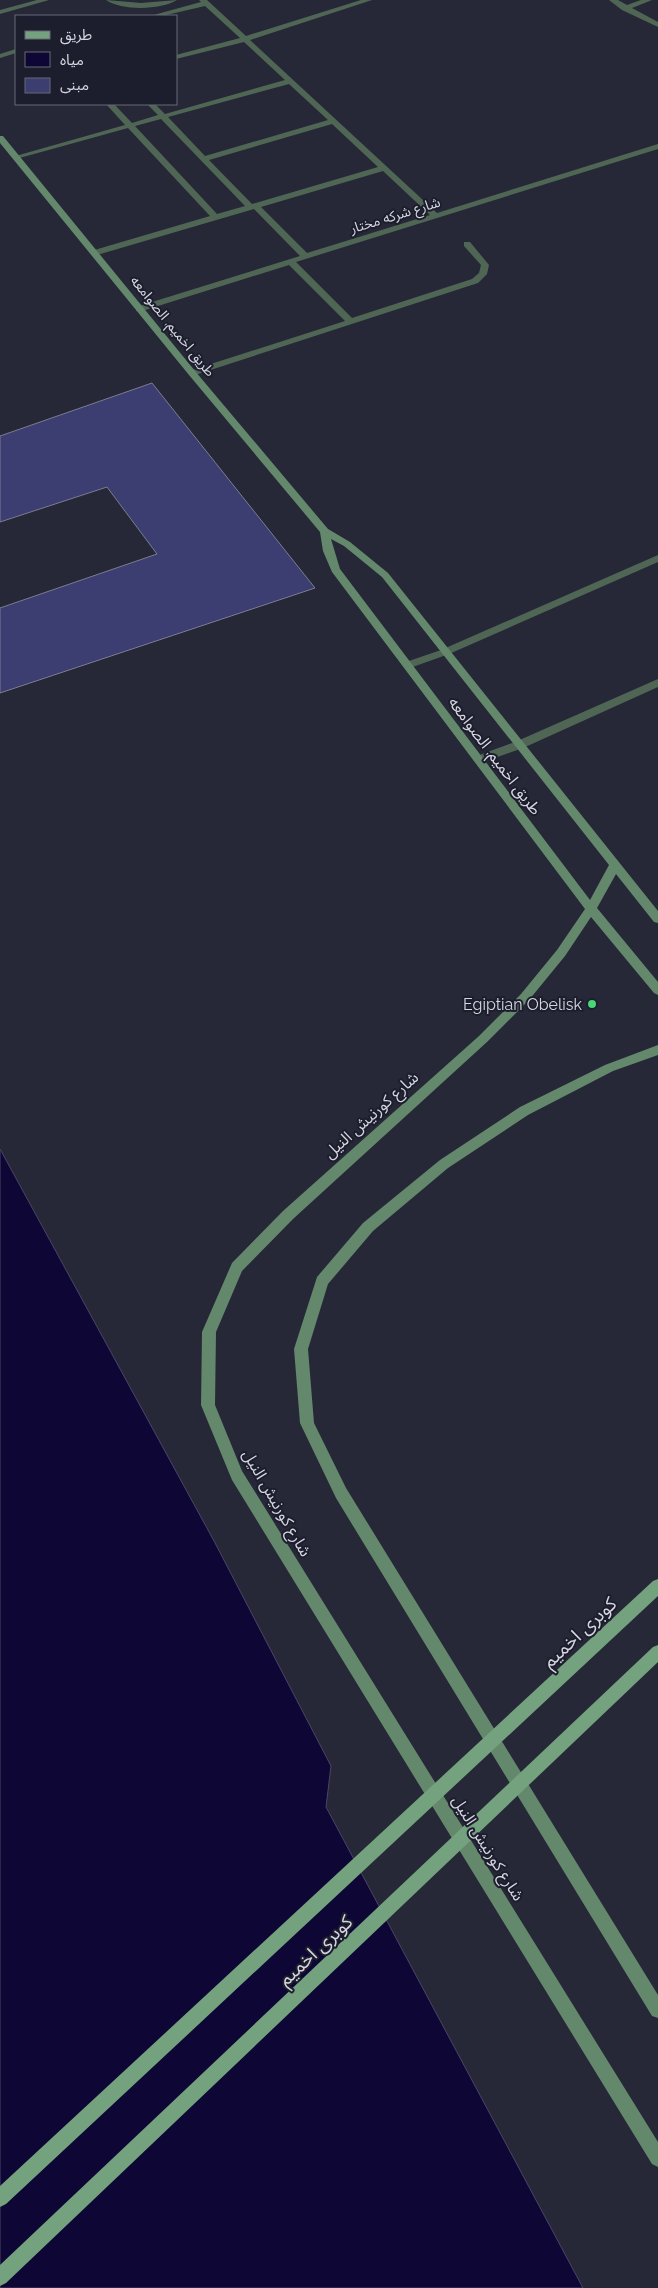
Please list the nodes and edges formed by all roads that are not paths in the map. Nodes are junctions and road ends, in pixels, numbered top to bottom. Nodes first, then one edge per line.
1 (46, 0) edge
2 (110, 0) edge
3 (172, 0) edge
4 (368, 0) edge
5 (612, 0) edge
6 (648, 0) edge
7 (204, 1) edge
8 (625, 8) junction
9 (0, 12) edge
10 (157, 15) edge
11 (658, 25) edge
12 (245, 39) junction
13 (15, 52) edge
14 (0, 56) edge
15 (178, 57) edge
16 (291, 81) junction
17 (111, 105) edge
18 (152, 105) edge
19 (164, 117) junction
20 (334, 121) junction
21 (131, 126) junction
22 (0, 138) edge
23 (658, 146) edge
24 (16, 157) junction
25 (204, 159) junction
26 (384, 168) junction
27 (252, 206) junction
28 (215, 217) junction
29 (437, 217) junction
30 (467, 244) dead end
31 (94, 253) junction
32 (306, 257) junction
33 (292, 262) junction
34 (140, 309) junction
35 (351, 322) junction
36 (192, 373) junction
37 (325, 531) junction
38 (658, 558) edge
39 (446, 652) junction
40 (407, 665) junction
41 (658, 683) edge
42 (518, 745) junction
43 (478, 760) junction
44 (614, 866) junction
45 (591, 909) junction
46 (658, 920) edge
47 (658, 990) edge
48 (658, 1050) edge
49 (658, 1586) edge
50 (658, 1652) edge
51 (658, 2010) edge
52 (658, 2158) edge
53 (0, 2198) edge
54 (0, 2277) edge

1 - 9 street
2 - 3 street
4 - 12 street
5 - 8 street
6 - 8 street
7 - 10 street
7 - 12 street
8 - 11 street
12 - 15 street
12 - 16 street
13 - 14 street
16 - 19 street
16 - 20 street
17 - 21 street
18 - 19 street
19 - 21 street
19 - 25 street
20 - 25 street
20 - 26 street
21 - 24 street
21 - 28 street
22 - 24 main road, طريق اخميم, الصوامعه
23 - 29 street, شارع شركه مختار
24 - 31 main road, طريق اخميم, الصوامعه
25 - 27 street
26 - 27 street
26 - 29 street
27 - 28 street
27 - 32 street
28 - 31 street
29 - 32 street, شارع شركه مختار
30 - 35 street
31 - 34 main road, طريق اخميم, الصوامعه
32 - 33 street, شارع شركه مختار
33 - 34 street, شارع شركه مختار
33 - 35 street
34 - 36 main road, طريق اخميم, الصوامعه
35 - 36 street
36 - 37 main road, طريق اخميم, الصوامعه
37 - 39 main road, طريق اخميم, الصوامعه
37 - 40 main road, طريق اخميم, الصوامعه
38 - 39 street
39 - 40 street
39 - 42 main road, طريق اخميم, الصوامعه
40 - 43 main road, طريق اخميم, الصوامعه
41 - 42 street
42 - 43 street
42 - 44 main road, طريق اخميم, الصوامعه
43 - 45 main road, طريق اخميم, الصوامعه
44 - 45 main road, شارع كورنيش النيل
44 - 46 main road, طريق اخميم, الصوامعه
45 - 47 main road, طريق اخميم, الصوامعه
45 - 52 main road, شارع كورنيش النيل
48 - 51 main road
49 - 53 main road, كوبرى اخميم
50 - 54 main road, كوبرى اخميم

